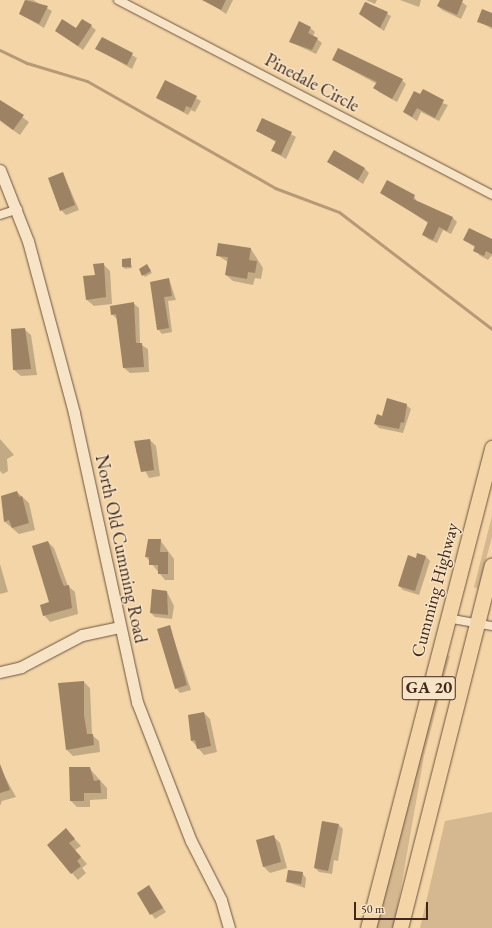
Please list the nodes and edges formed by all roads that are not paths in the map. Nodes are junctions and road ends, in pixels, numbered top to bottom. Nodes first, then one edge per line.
1 (118, 0) edge
2 (0, 170) edge
3 (492, 195) edge
4 (18, 209) junction
5 (0, 215) edge
6 (492, 448) edge
7 (492, 565) edge
8 (447, 618) junction
9 (476, 624) junction
10 (492, 626) edge
11 (120, 627) junction
12 (0, 672) edge
13 (229, 928) edge
14 (368, 928) edge
15 (400, 928) edge

1 - 3 street, Pinedale Circle
2 - 4 street, North Old Cumming Road
4 - 5 street
4 - 11 street, North Old Cumming Road
6 - 8 highway, Cumming Highway / GA 20
7 - 9 highway, GA 20
8 - 9 street
8 - 14 highway, Cumming Highway / GA 20
9 - 10 street
9 - 15 highway, GA 20
11 - 12 street
11 - 13 street, North Old Cumming Road

